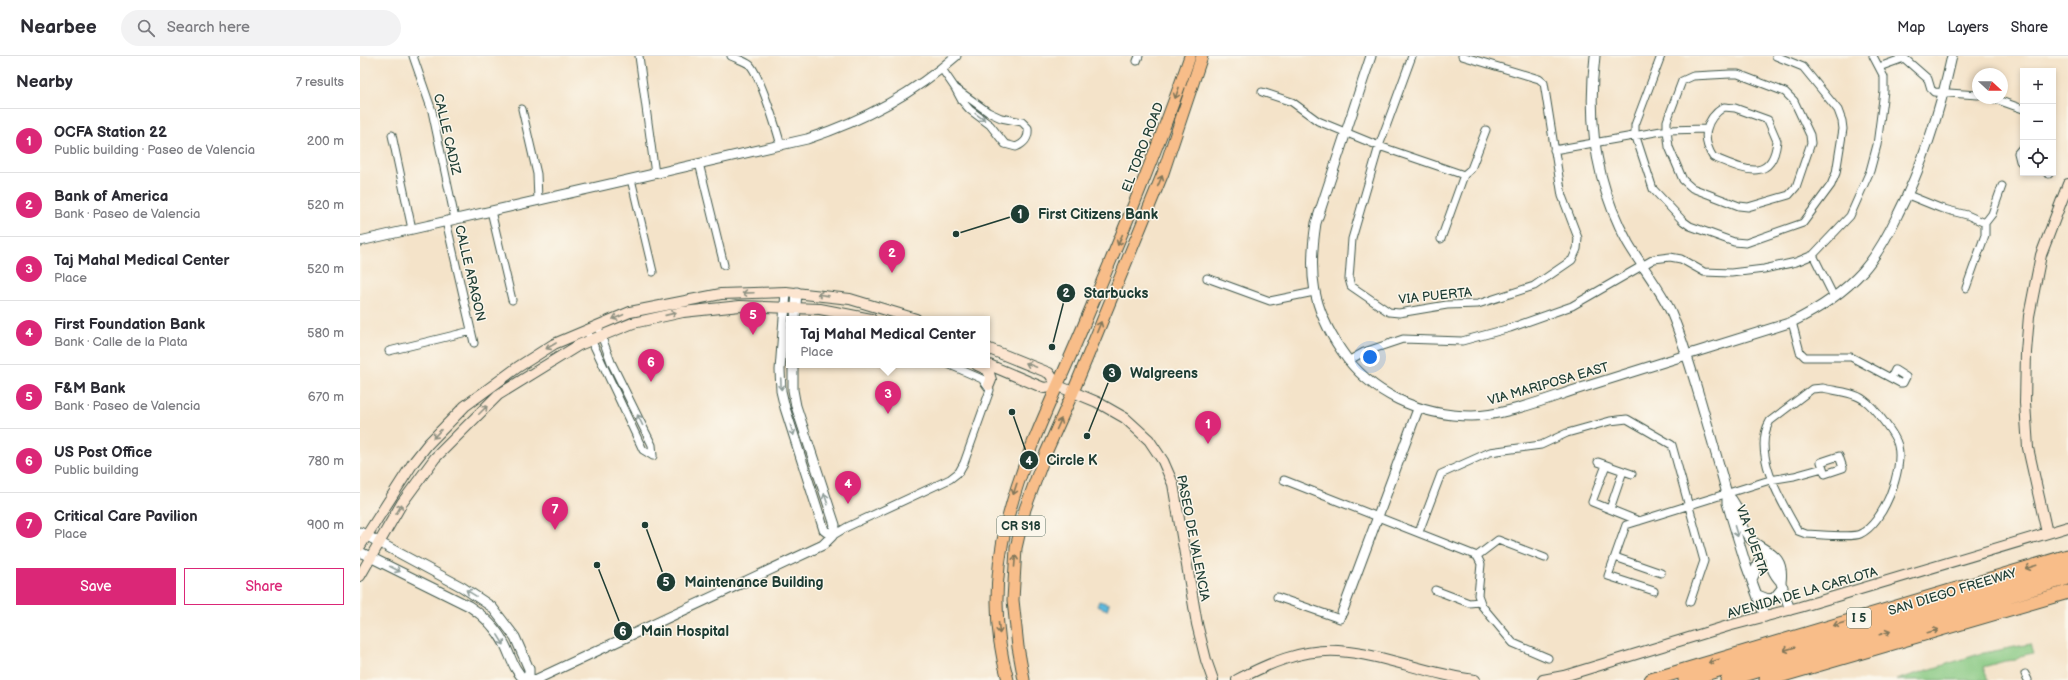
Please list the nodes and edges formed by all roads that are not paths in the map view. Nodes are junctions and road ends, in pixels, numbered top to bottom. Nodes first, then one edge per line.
1 (413, 56) edge
2 (639, 56) edge
3 (731, 56) edge
4 (956, 56) edge
5 (1190, 56) edge
6 (1202, 56) edge
7 (1371, 56) edge
8 (1412, 56) edge
9 (1462, 56) edge
10 (1595, 56) edge
11 (1662, 56) edge
12 (1776, 56) edge
13 (1873, 56) edge
14 (1952, 56) edge
15 (1904, 57) edge
16 (1879, 67) junction
17 (942, 69) junction
18 (955, 88) junction
19 (1262, 92) dead end
20 (1944, 93) junction
21 (1972, 95) edge
22 (2008, 104) edge
23 (2020, 108) edge
24 (522, 109) dead end
25 (1706, 129) junction
26 (1486, 130) dead end
27 (1667, 130) junction
28 (1345, 132) junction
29 (1635, 134) junction
30 (392, 135) dead end
31 (1594, 142) junction
32 (781, 146) junction
33 (1379, 146) junction
34 (1554, 150) junction
35 (2020, 151) edge
36 (2020, 161) edge
37 (699, 163) junction
38 (655, 174) junction
39 (1464, 175) junction
40 (631, 179) junction
41 (2068, 184) edge
42 (2002, 186) dead end
43 (1908, 195) junction
44 (538, 200) junction
45 (491, 211) junction
46 (450, 220) junction
47 (1985, 223) junction
48 (412, 229) junction
49 (1441, 239) dead end
50 (360, 241) edge
51 (1813, 255) junction
52 (724, 265) dead end
53 (1643, 265) junction
54 (653, 272) dead end
55 (1207, 278) dead end
56 (1966, 288) dead end
57 (792, 292) junction
58 (1314, 292) junction
59 (1834, 297) junction
60 (512, 300) dead end
61 (785, 306) junction
62 (796, 306) junction
63 (795, 316) edge
64 (857, 316) edge
65 (906, 316) edge
66 (1792, 322) junction
67 (598, 326) junction
68 (471, 331) junction
69 (587, 331) junction
70 (602, 336) junction
71 (592, 340) junction
72 (474, 343) dead end
73 (990, 349) edge
74 (388, 351) dead end
75 (1687, 355) junction
76 (785, 359) edge
77 (1348, 361) junction
78 (990, 365) edge
79 (793, 368) edge
80 (957, 368) edge
81 (984, 368) edge
82 (1006, 372) junction
83 (1891, 378) dead end
84 (1058, 386) junction
85 (990, 388) junction
86 (1073, 392) junction
87 (1418, 409) junction
88 (1598, 462) dead end
89 (1606, 465) junction
90 (1823, 468) dead end
91 (1623, 471) junction
92 (1632, 474) dead end
93 (1284, 480) dead end
94 (1770, 480) junction
95 (1727, 494) junction
96 (1689, 506) junction
97 (1610, 509) junction
98 (1378, 518) junction
99 (1639, 521) junction
100 (2068, 527) edge
101 (1419, 532) junction
102 (363, 534) edge
103 (2047, 534) junction
104 (832, 536) junction
105 (379, 543) junction
106 (360, 546) edge
107 (1767, 551) junction
108 (360, 552) edge
109 (1476, 556) junction
110 (2068, 556) edge
111 (371, 557) junction
112 (1615, 557) junction
113 (1545, 558) dead end
114 (2068, 566) edge
115 (1661, 573) dead end
116 (360, 576) edge
117 (2068, 578) edge
118 (1752, 579) junction
119 (1782, 584) junction
120 (1435, 590) dead end
121 (1654, 592) dead end
122 (2068, 592) edge
123 (1758, 595) junction
124 (1277, 597) dead end
125 (1480, 602) junction
126 (1690, 602) dead end
127 (1790, 610) junction
128 (1342, 613) joint
129 (1765, 617) junction
130 (1548, 658) dead end
131 (525, 680) edge
132 (529, 680) edge
133 (535, 680) edge
134 (1008, 680) edge
135 (1024, 680) edge
136 (1213, 680) edge
137 (1237, 680) edge
138 (1476, 680) edge
139 (1542, 680) edge
140 (1651, 680) edge
141 (1685, 680) edge
142 (1726, 680) edge
143 (1766, 680) edge

1 - 46 street, CALLE CADIZ
2 - 38 street
3 - 32 street
4 - 17 street, CALLE ARAGON
5 -> 84 main road, EL TORO ROAD / CR S18
86 -> 6 main road, EL TORO ROAD / CR S18
7 - 28 street, VIA MARIPOSA EAST
8 - 33 street, VIA PUERTA
9 - 34 street, VIA PUERTA
10 - 31 street, VIA PUERTA
11 - 29 street
12 - 29 street
13 - 16 street
14 - 20 street, VIA MARIPOSA EAST
15 - 16 street
15 - 20 street
16 - 51 street
17 - 18 street
17 - 32 street, CALLE ARAGON
18 -> 18 street
19 - 28 street
20 - 21 street
20 - 43 street, VIA MARIPOSA EAST
22 - 23 street
24 - 44 street
25 - 25 street
25 - 27 street
26 - 39 street
27 - 27 street
27 - 29 street
28 - 33 street
28 - 58 street, VIA MARIPOSA EAST
29 - 31 street
30 - 48 street
31 - 34 street
31 - 53 street, VIA PUERTA
32 - 37 street, CALLE ARAGON
33 - 34 street, VIA PUERTA
33 - 39 street
35 - 36 street
37 - 38 street, CALLE ARAGON
37 - 52 street
38 - 40 street, CALLE ARAGON
39 - 49 street
40 - 44 street, CALLE ARAGON
40 - 54 street
41 - 103 main road
42 - 47 street
43 - 47 street
43 - 59 street, VIA MARIPOSA EAST
44 - 45 street, CALLE ARAGON
45 - 46 street, CALLE ARAGON
45 - 60 street
46 - 48 street, CALLE ARAGON
46 - 68 street, CALLE ARAGON
47 - 56 street
48 - 50 street, CALLE ARAGON
51 - 53 street
51 - 59 street
53 - 75 street, VIA PUERTA
53 - 77 street
55 - 58 street
57 - 61 street
57 - 62 street
65 -> 57 main road
57 -> 67 main road
58 - 77 street, VIA MARIPOSA EAST
59 - 66 street, VIA MARIPOSA EAST
61 - 62 main road
70 -> 61 main road
61 - 76 street
62 - 63 street
62 - 64 main road
66 - 75 street, VIA MARIPOSA EAST
66 - 83 street
67 - 69 main road
67 - 70 street
68 - 72 street, CALLE ARAGON
68 - 74 street, CALLE ARAGON
69 - 71 street
69 -> 102 main road
70 - 71 main road
71 -> 70 street
105 -> 71 main road
84 -> 73 main road, PASEO DE VALENCIA
75 - 87 street, VIA MARIPOSA EAST
75 - 95 street, VIA PUERTA
76 -> 104 street
77 - 87 street, VIA MARIPOSA EAST
78 - 82 main road, PASEO DE VALENCIA
104 -> 79 street
80 - 85 street
81 - 85 main road
82 - 84 main road, PASEO DE VALENCIA
82 - 85 main road
84 - 86 main road, PASEO DE VALENCIA
84 -> 134 main road, EL TORO ROAD / CR S18
85 - 104 street
135 -> 86 main road, EL TORO ROAD / CR S18
86 - 136 main road, PASEO DE VALENCIA
87 - 98 street
88 - 89 street
89 - 91 street
89 - 97 street
90 - 94 street, VIA PUERTA
91 - 92 street
91 - 97 street
93 - 98 street
94 - 94 street
94 - 95 street, VIA PUERTA
95 - 96 street
95 - 107 street, VIA PUERTA
95 -> 118 street, VIA PUERTA
96 - 99 street
96 - 101 street
96 - 126 street
97 - 99 street
98 - 101 street
98 - 128 street
99 - 112 street
100 - 103 main road, AVENIDA DE LA CARLOTA
101 - 109 street
102 - 105 street
102 - 106 main road
103 - 127 main road, AVENIDA DE LA CARLOTA
104 - 133 street
105 - 111 main road
132 -> 105 street
107 - 118 street
107 - 119 street, VIA PUERTA
108 - 111 street
109 - 113 street
109 - 125 street
110 -> 140 highway, SAN DIEGO FREEWAY / I 5
111 - 116 main road
111 -> 131 street
112 - 115 street
112 - 121 street
114 -> 141 highway
142 -> 117 highway
118 - 123 street, VIA PUERTA
119 - 123 street
119 - 127 street, VIA PUERTA
120 - 125 street
143 -> 122 highway
123 - 129 street, VIA PUERTA
124 - 128 street
125 - 130 street
127 - 129 main road, AVENIDA DE LA CARLOTA
129 - 139 main road, AVENIDA DE LA CARLOTA
137 - 138 main road

